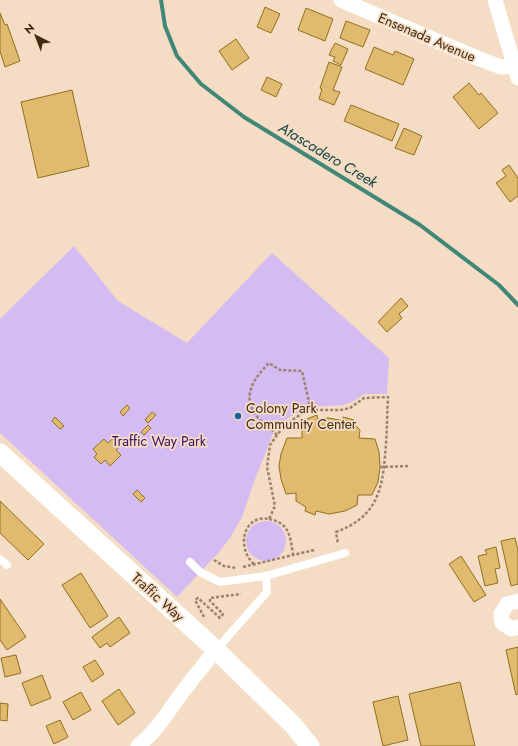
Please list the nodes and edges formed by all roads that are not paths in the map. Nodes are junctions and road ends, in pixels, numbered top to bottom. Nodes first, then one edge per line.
1 (341, 0) edge
2 (495, 0) edge
3 (517, 69) edge
4 (0, 453) edge
5 (345, 553) dead end
6 (0, 559) edge
7 (190, 562) dead end
8 (7, 565) dead end
9 (266, 576) junction
10 (518, 601) edge
11 (518, 627) edge
12 (216, 650) junction
13 (138, 746) edge
14 (310, 746) edge

1 - 3 street, Ensenada Avenue
2 - 3 street
4 - 12 street, Traffic Way
5 - 9 lane
6 - 8 lane
7 - 9 lane
9 - 12 lane
10 - 11 street
12 - 13 street
12 - 14 street, Traffic Way

